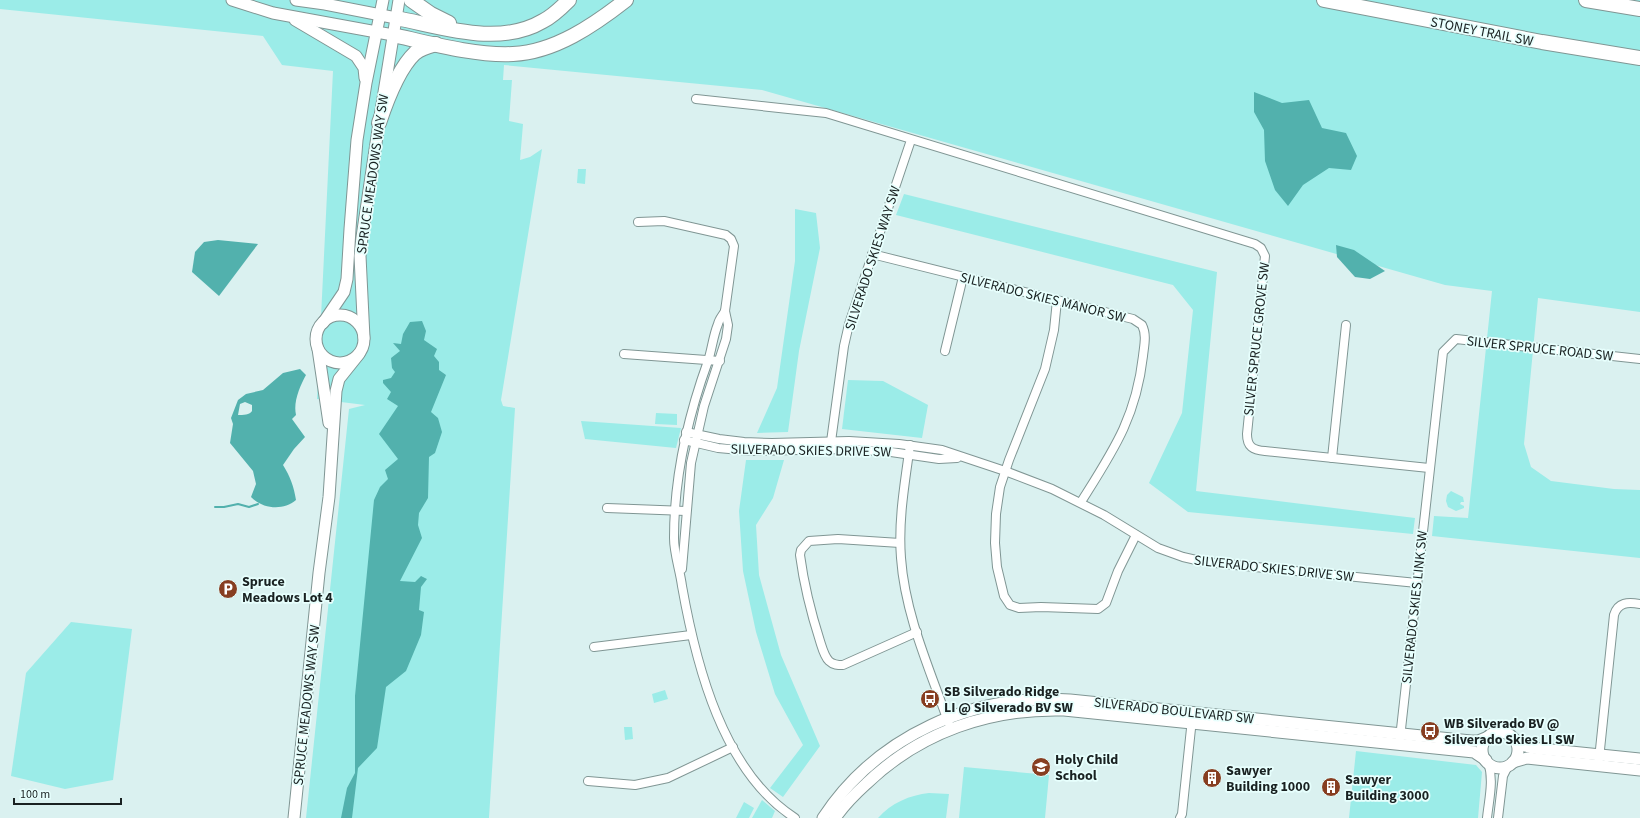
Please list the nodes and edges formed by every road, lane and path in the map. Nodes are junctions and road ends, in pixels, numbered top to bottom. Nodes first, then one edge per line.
1 (232, 0) edge
2 (296, 0) edge
3 (354, 0) edge
4 (383, 0) edge
5 (399, 0) edge
6 (411, 0) edge
7 (570, 0) edge
8 (626, 0) edge
9 (1324, 0) edge
10 (1586, 0) edge
11 (325, 4) junction
12 (1640, 9) edge
13 (286, 15) junction
14 (380, 15) junction
15 (396, 18) junction
16 (377, 32) junction
17 (469, 32) junction
18 (393, 35) junction
19 (436, 44) junction
20 (1640, 58) edge
21 (366, 83) junction
22 (696, 99) dead end
23 (379, 123) junction
24 (911, 140) junction
25 (638, 222) dead end
26 (872, 254) junction
27 (963, 277) junction
28 (1057, 300) junction
29 (725, 311) junction
30 (326, 320) junction
31 (1346, 325) dead end
32 (364, 338) junction
33 (317, 344) junction
34 (945, 351) dead end
35 (359, 354) junction
36 (624, 354) dead end
37 (1640, 359) edge
38 (708, 361) junction
39 (720, 361) junction
40 (685, 436) junction
41 (696, 439) junction
42 (831, 445) junction
43 (910, 449) junction
44 (332, 450) junction
45 (1332, 458) junction
46 (1429, 468) junction
47 (1005, 471) junction
48 (1081, 502) junction
49 (607, 508) dead end
50 (674, 511) junction
51 (686, 511) junction
52 (1136, 535) junction
53 (900, 543) junction
54 (681, 577) junction
55 (1416, 583) junction
56 (1640, 604) edge
57 (917, 632) junction
58 (691, 636) junction
59 (594, 647) dead end
60 (1193, 718) junction
61 (949, 723) junction
62 (1488, 737) junction
63 (1400, 739) junction
64 (1516, 741) junction
65 (733, 747) junction
66 (1640, 759) edge
67 (1599, 760) junction
68 (1487, 761) junction
69 (1510, 764) junction
70 (1640, 770) edge
71 (588, 781) dead end
72 (294, 818) edge
73 (795, 818) edge
74 (824, 818) edge
75 (836, 818) edge
76 (1180, 818) edge
77 (1487, 818) edge
78 (1498, 818) edge

1 - 13 street
2 - 11 street
3 - 11 street
4 - 14 street, SPRUCE MEADOWS WAY SW
5 - 15 street, SPRUCE MEADOWS WAY SW
6 - 17 highway
7 - 17 highway
8 - 19 highway
9 - 20 highway, STONEY TRAIL SW
10 - 12 highway
11 - 14 street
13 - 16 street
13 - 21 street
14 - 15 street
14 - 16 street, SPRUCE MEADOWS WAY SW
15 - 17 highway
15 - 18 street, SPRUCE MEADOWS WAY SW
16 - 18 street
16 - 21 street, SPRUCE MEADOWS WAY SW
18 - 19 highway
18 - 23 street, SPRUCE MEADOWS WAY SW
19 - 23 highway
21 - 30 street, SPRUCE MEADOWS WAY SW
22 - 24 street
23 - 32 street, SPRUCE MEADOWS WAY SW
24 - 26 street, SILVERADO SKIES WAY SW
24 - 45 street, SILVER SPRUCE GROVE SW
25 - 29 street
26 - 27 street, SILVERADO SKIES MANOR SW
26 - 42 street, SILVERADO SKIES WAY SW
27 - 28 street, SILVERADO SKIES MANOR SW
27 - 34 street
28 - 47 street
28 - 48 street, SILVERADO SKIES MANOR SW
29 - 38 street
29 - 39 street
30 - 32 street
30 - 33 street
31 - 45 street
32 - 35 street
33 - 35 street
33 - 44 street, SPRUCE MEADOWS WAY SW
35 - 44 street, SPRUCE MEADOWS WAY SW
36 - 38 street
37 - 46 street, SILVER SPRUCE ROAD SW
38 - 39 street
38 - 40 street
39 - 41 street
40 - 41 street, SILVERADO SKIES DRIVE SW
40 - 50 street
41 - 42 street, SILVERADO SKIES DRIVE SW
41 - 51 street
42 - 43 street, SILVERADO SKIES DRIVE SW
43 - 47 street, SILVERADO SKIES DRIVE SW
43 - 53 street
44 - 72 street, SPRUCE MEADOWS WAY SW
45 - 46 street, SILVER SPRUCE GROVE SW
46 - 55 street, SILVERADO SKIES LINK SW
47 - 48 street, SILVERADO SKIES DRIVE SW
47 - 52 street
48 - 52 street, SILVERADO SKIES DRIVE SW
49 - 50 street
50 - 51 street
50 - 54 street
51 - 54 street
52 - 55 street, SILVERADO SKIES DRIVE SW
53 - 57 street
53 - 57 street
54 - 58 street
55 - 63 street, SILVERADO SKIES LINK SW
56 - 67 street
57 - 61 street
58 - 59 street
58 - 65 street
60 - 61 street, SILVERADO BOULEVARD SW
60 - 63 street, SILVERADO BOULEVARD SW
60 - 76 street
61 - 74 street, SILVERADO BOULEVARD SW
61 - 75 street, SILVERADO BOULEVARD SW
62 - 63 street, SILVERADO BOULEVARD SW
62 - 64 street
62 - 68 street
63 - 68 street, SILVERADO BOULEVARD SW
64 - 67 street
64 - 69 street
65 - 71 street
65 - 73 street
66 - 67 street
67 - 69 street
67 - 70 street
68 - 69 street
68 - 77 street
69 - 78 street

